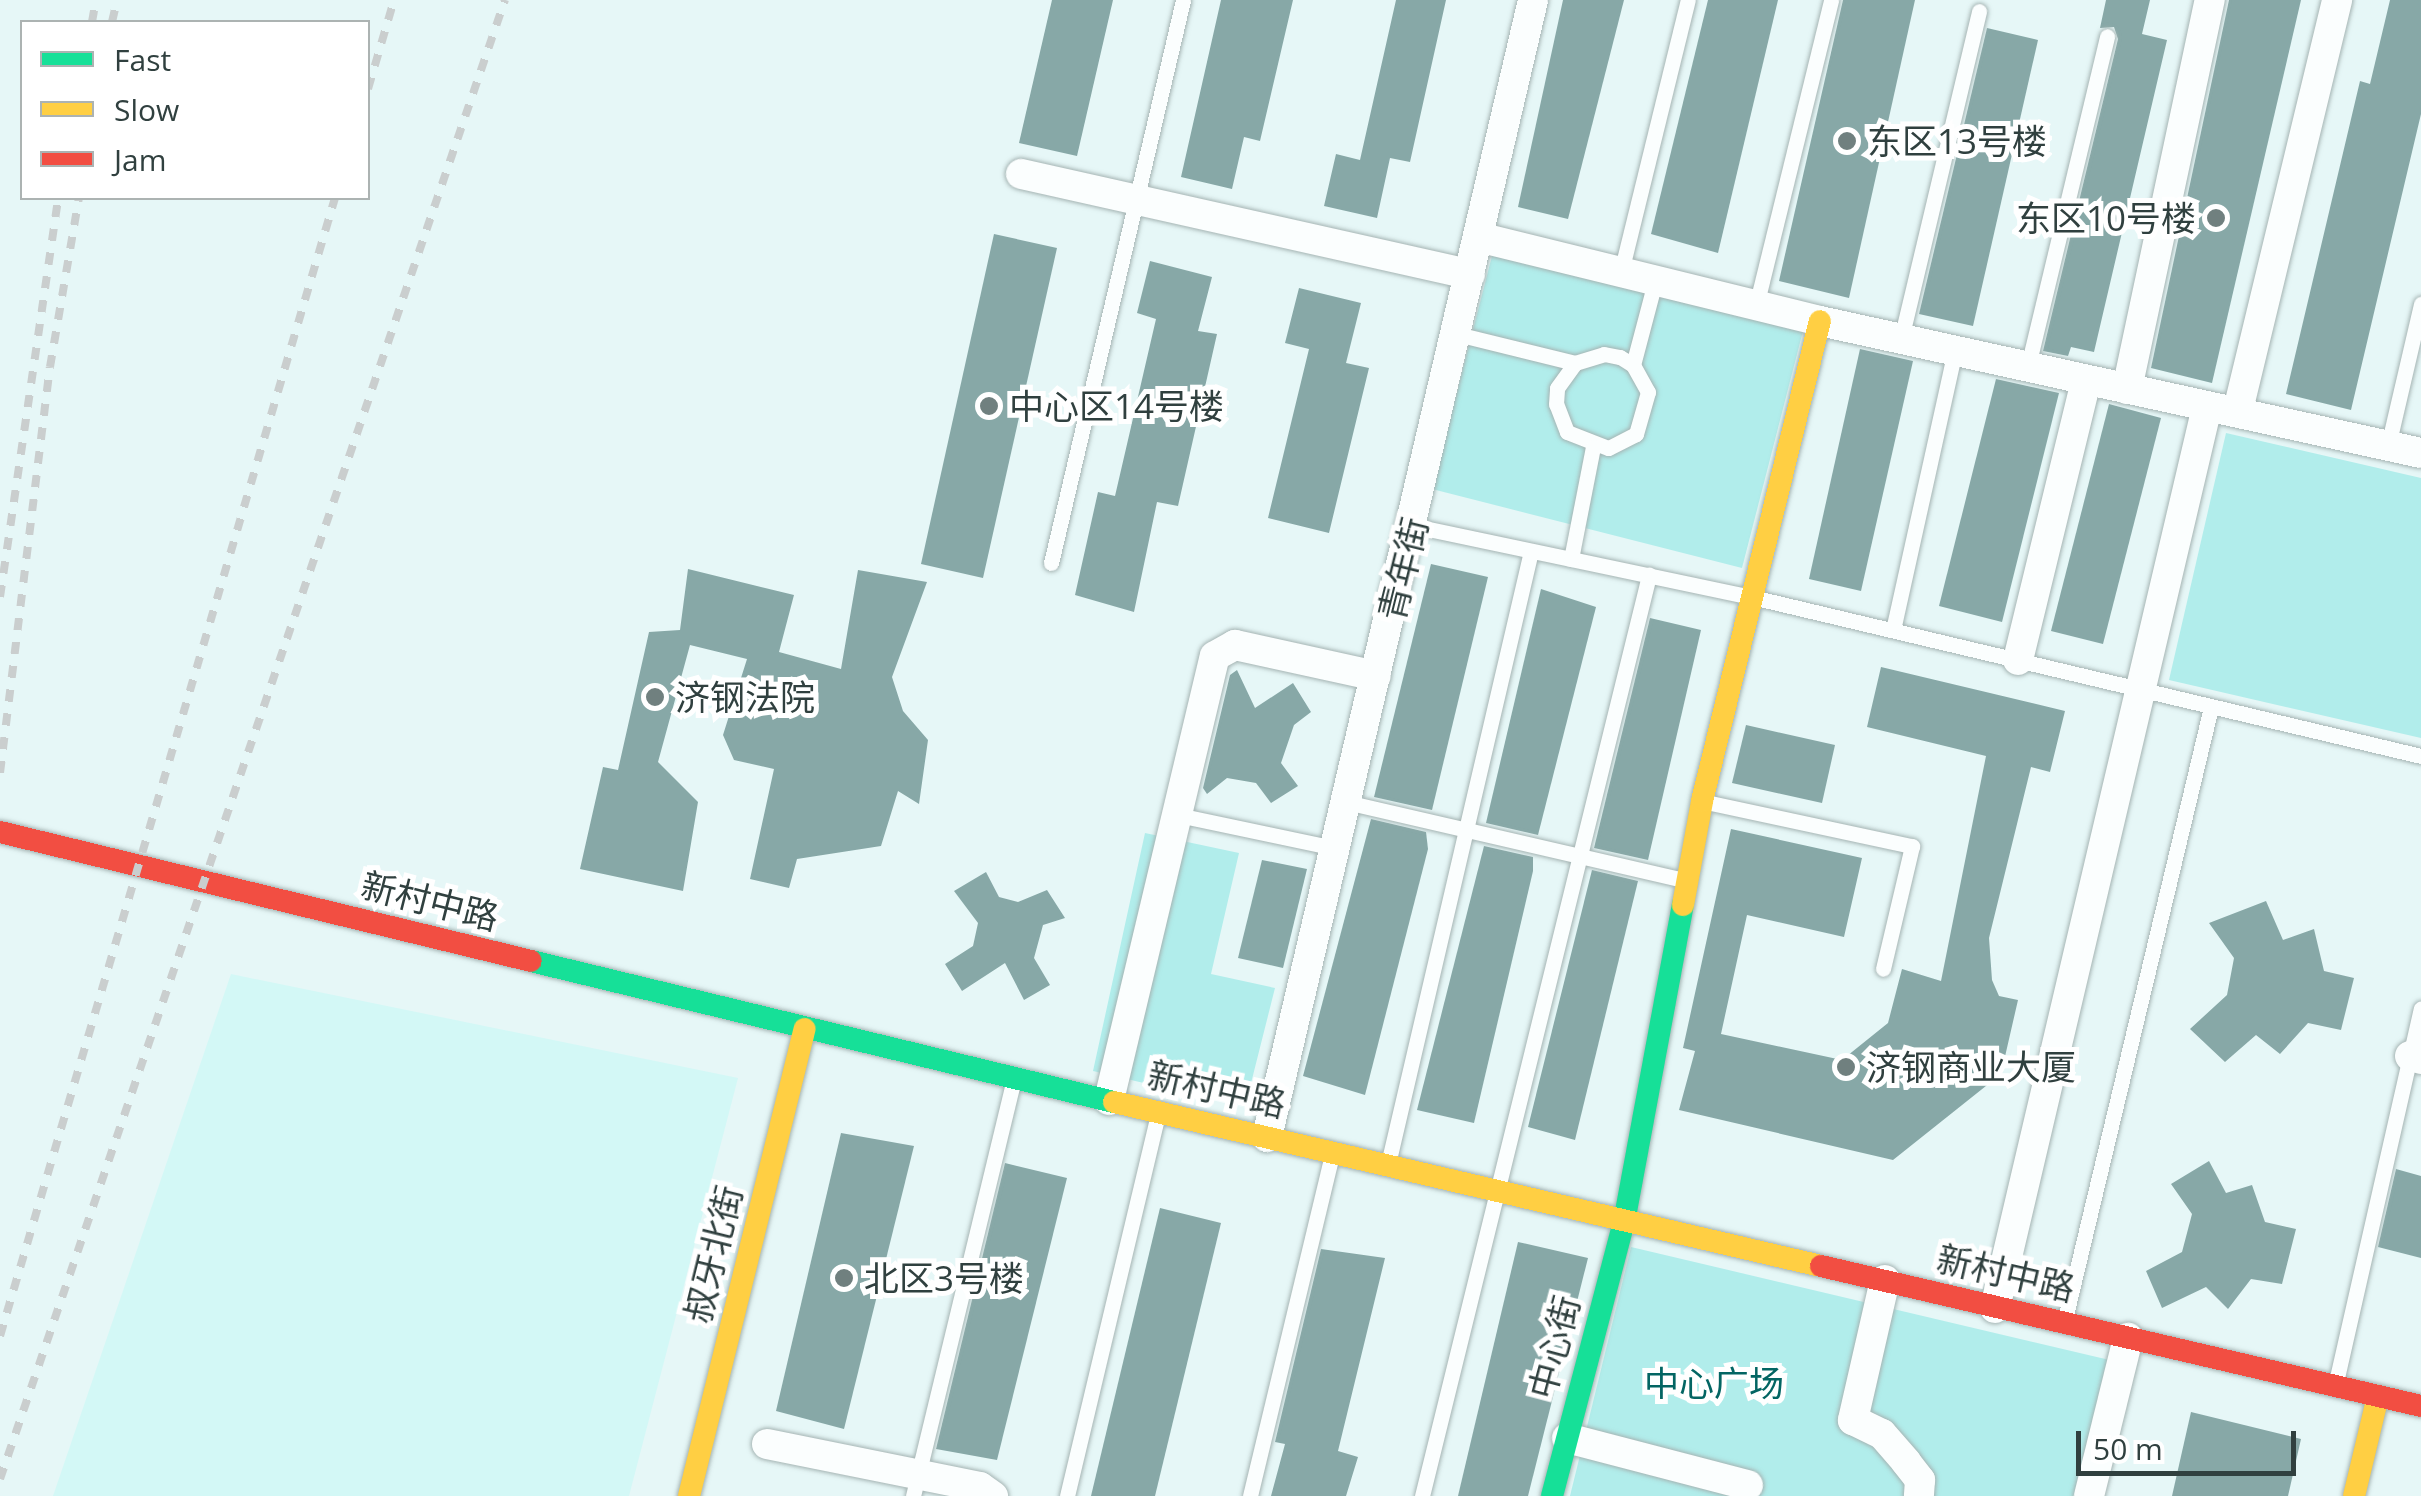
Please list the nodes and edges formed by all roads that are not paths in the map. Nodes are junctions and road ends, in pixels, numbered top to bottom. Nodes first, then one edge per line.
1 (1183, 0) edge
2 (1532, 0) edge
3 (1688, 0) edge
4 (1831, 0) edge
5 (2210, 0) edge
6 (2337, 0) edge
7 (1979, 11) dead end
8 (2107, 36) dead end
9 (1022, 174) dead end
10 (1138, 201) junction
11 (1478, 237) junction
12 (1621, 272) junction
13 (1470, 274) junction
14 (1655, 282) junction
15 (2421, 304) edge
16 (1756, 306) junction
17 (1820, 321) junction
18 (1457, 334) junction
19 (1900, 339) junction
20 (1954, 351) junction
21 (1575, 363) junction
22 (1634, 365) junction
23 (2028, 366) junction
24 (2086, 380) junction
25 (2127, 389) junction
26 (2207, 406) junction
27 (2238, 410) junction
28 (2388, 446) junction
29 (1594, 447) junction
30 (2421, 454) edge
31 (1414, 526) junction
32 (1531, 551) junction
33 (1570, 559) junction
34 (1051, 563) dead end
35 (1649, 575) junction
36 (1752, 597) junction
37 (1893, 630) junction
38 (2018, 660) junction
39 (1376, 676) junction
40 (2142, 689) junction
41 (2211, 707) junction
42 (2421, 756) edge
43 (1702, 801) junction
44 (1346, 802) junction
45 (1178, 816) junction
46 (1466, 829) junction
47 (0, 832) edge
48 (1335, 848) junction
49 (1581, 854) junction
50 (1687, 880) junction
51 (1883, 968) dead end
52 (2421, 1008) edge
53 (805, 1029) junction
54 (2416, 1058) edge
55 (1014, 1078) junction
56 (1109, 1100) junction
57 (1158, 1112) junction
58 (1267, 1136) junction
59 (1332, 1151) junction
60 (1388, 1164) junction
61 (1499, 1188) junction
62 (1625, 1217) junction
63 (1885, 1280) junction
64 (1994, 1308) junction
65 (2064, 1322) junction
66 (2128, 1338) junction
67 (2336, 1386) junction
68 (2378, 1396) junction
69 (2421, 1406) edge
70 (1567, 1438) junction
71 (768, 1444) dead end
72 (915, 1485) edge
73 (1748, 1485) dead end
74 (689, 1496) edge
75 (992, 1496) edge
76 (1066, 1496) edge
77 (1250, 1496) edge
78 (1422, 1496) edge
79 (1552, 1496) edge
80 (1919, 1496) edge
81 (2089, 1496) edge
82 (2354, 1496) edge

1 - 10 lane
2 - 11 street, 青年街
3 - 12 lane
4 - 16 lane
5 - 25 street
6 - 27 street
7 - 19 lane
8 - 23 lane
9 - 10 street
10 - 13 street
10 - 34 lane
11 - 12 street
11 - 13 street, 青年街
12 - 14 street
13 - 18 street, 青年街
14 - 16 street
14 - 22 lane
15 - 28 lane
16 - 17 street
17 - 19 street
17 - 36 street, 中心街
18 - 21 lane
18 - 31 street, 青年街
19 - 20 street
20 - 23 street
20 - 37 lane
21 - 22 lane
21 - 29 lane
22 - 29 lane
23 - 24 street
24 - 25 street
24 - 38 street
25 - 26 street
26 - 27 street
26 - 40 street
27 - 28 street
28 - 30 street
29 - 33 lane
31 - 32 lane
31 - 39 street, 青年街
32 - 33 lane
32 - 46 lane
33 - 35 lane
35 - 36 lane
35 - 49 lane
36 - 37 lane
36 - 43 street, 中心街
37 - 38 lane
38 - 40 lane
39 - 44 street, 青年街
39 - 45 street
40 - 41 lane
40 - 64 street
41 - 42 lane
41 - 65 lane
43 - 50 street, 中心街
43 - 51 lane
44 - 46 lane
44 - 48 street, 青年街
45 - 48 lane
45 - 56 street
46 - 49 lane
46 - 60 lane
47 - 53 street, 新村中路
48 - 58 street, 青年街
49 - 50 lane
49 - 61 lane
50 - 62 street, 中心街
52 - 54 lane
53 - 55 street, 新村中路
53 - 74 street, 叔牙北街
54 - 67 lane
55 - 56 street, 新村中路
55 - 72 lane
56 - 57 street, 新村中路
57 - 58 street, 新村中路
57 - 76 lane
58 - 59 street, 新村中路
59 - 60 street, 新村中路
59 - 77 lane
60 - 61 street, 新村中路
61 - 62 street, 新村中路
61 - 78 lane
62 - 63 street, 新村中路
62 - 70 street, 中心街
63 - 64 street, 新村中路
63 - 80 street
64 - 65 street, 新村中路
65 - 66 street, 新村中路
66 - 67 street, 新村中路
66 - 81 street
67 - 68 street, 新村中路
68 - 69 street, 新村中路
68 - 82 street
70 - 73 street
70 - 79 street, 中心街
71 - 72 street
72 - 75 street

